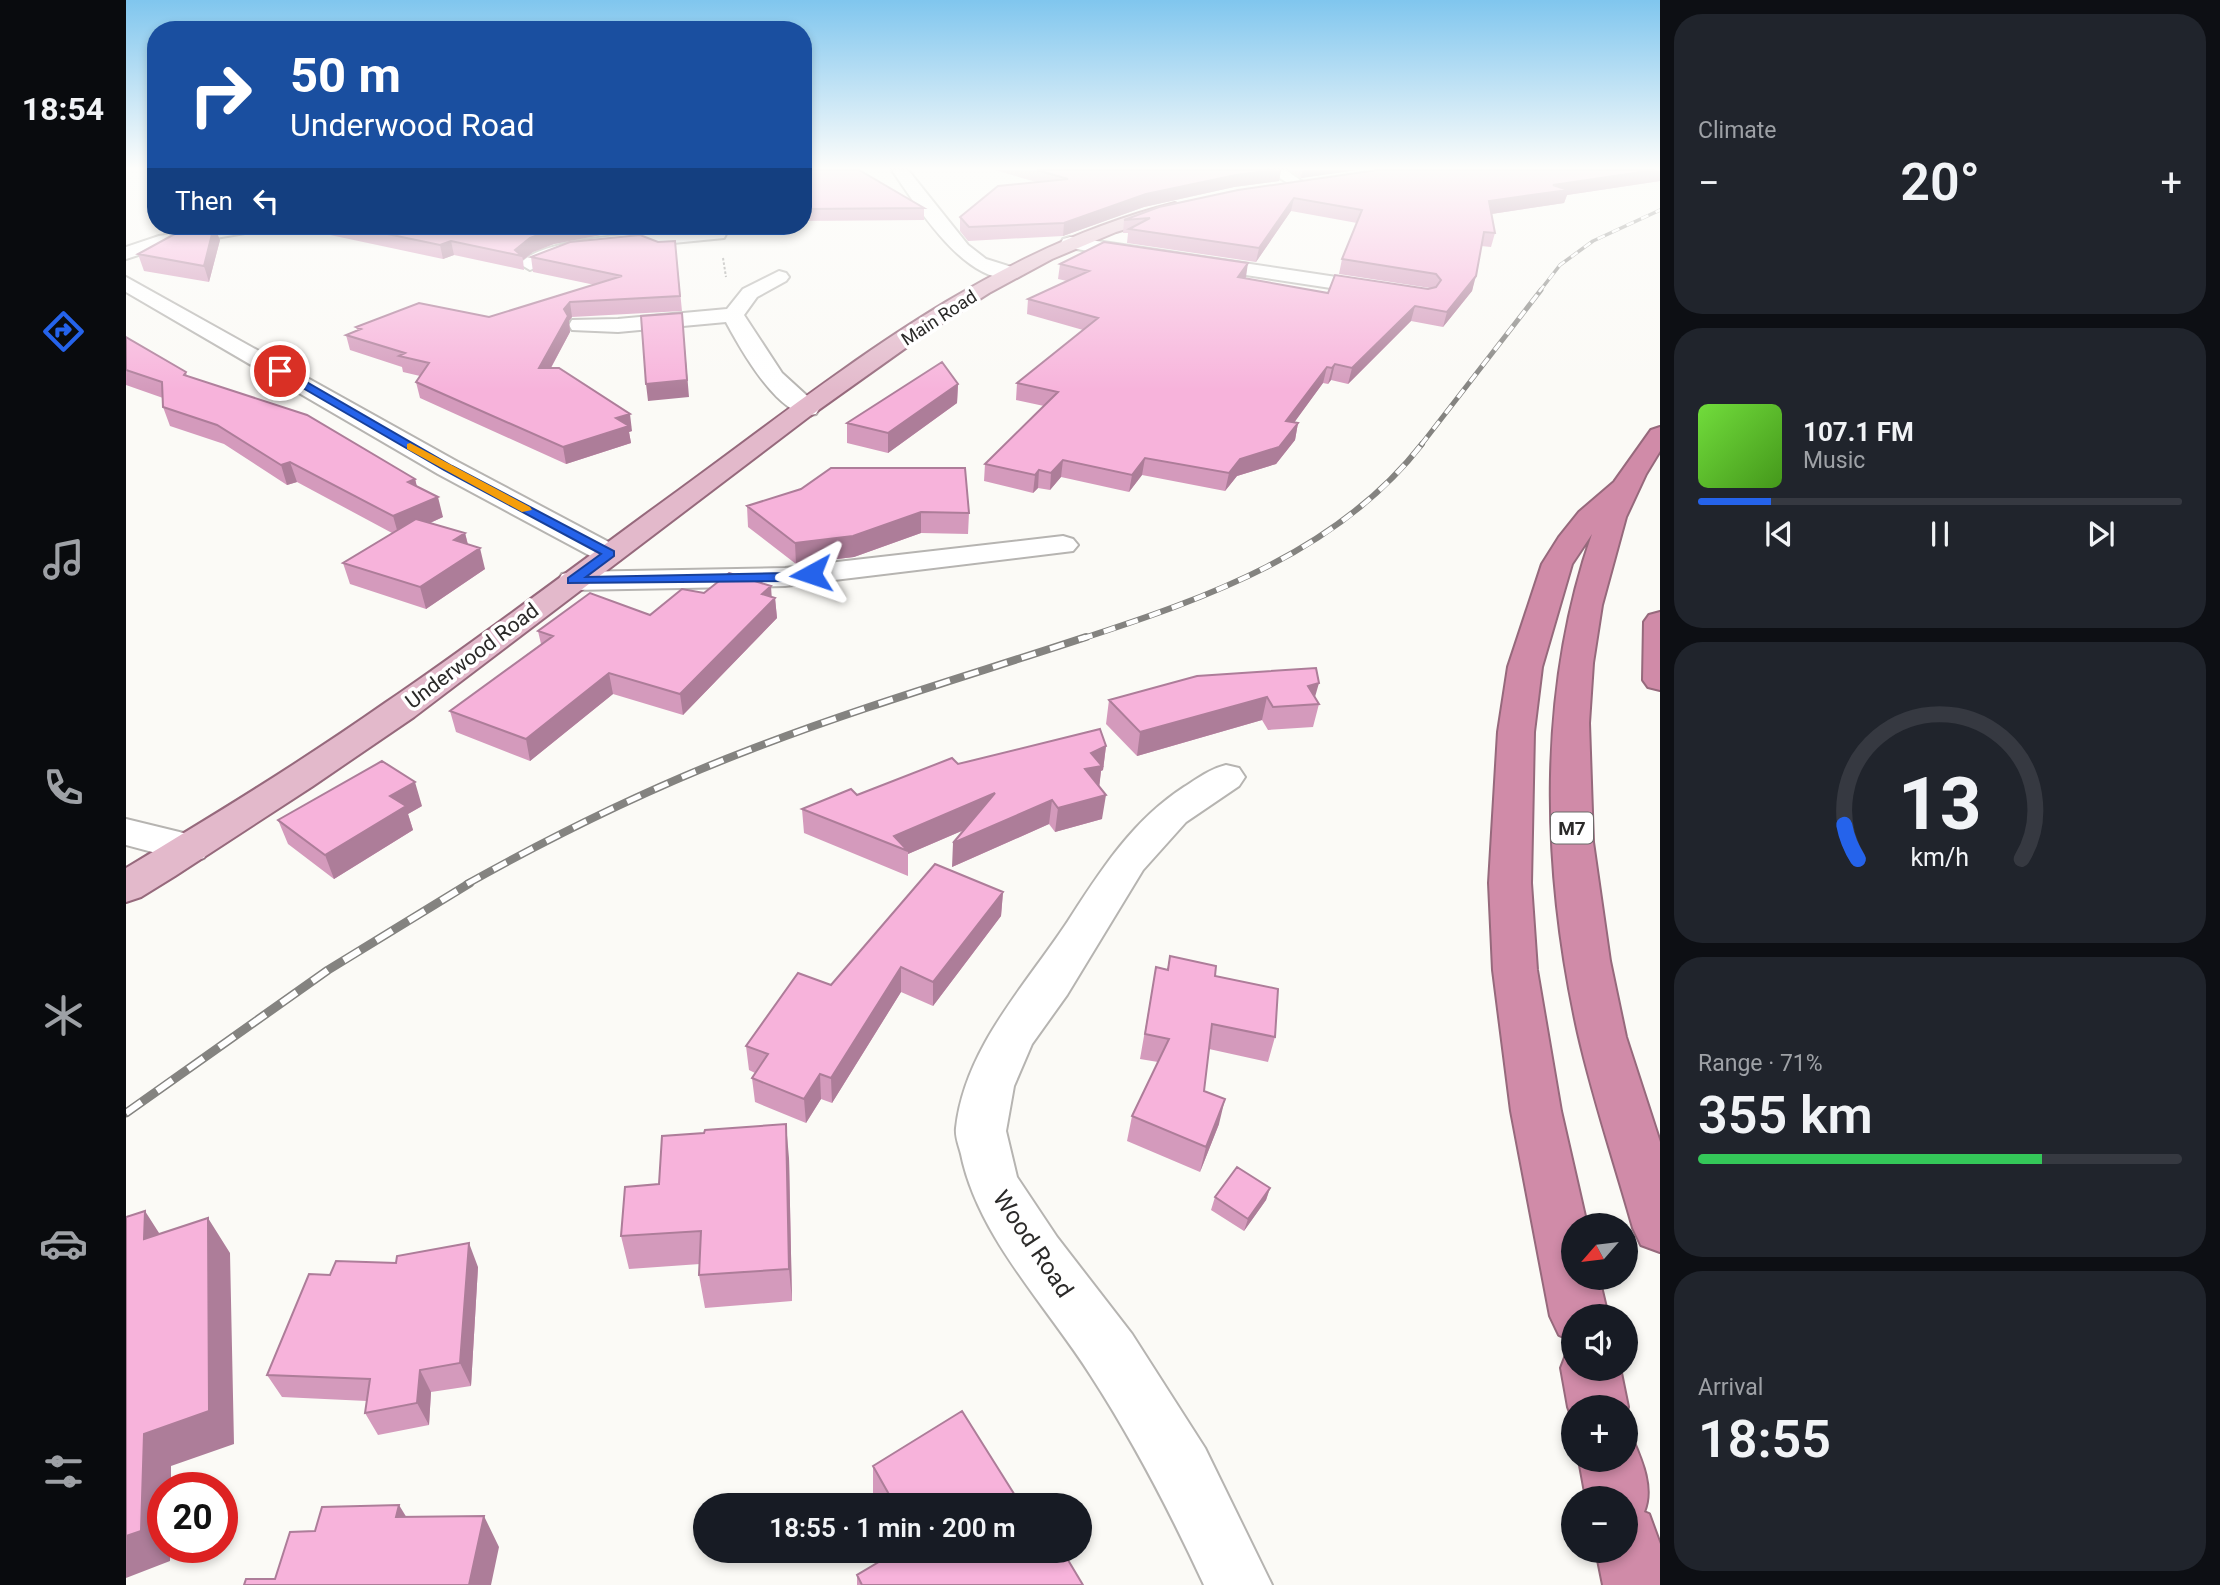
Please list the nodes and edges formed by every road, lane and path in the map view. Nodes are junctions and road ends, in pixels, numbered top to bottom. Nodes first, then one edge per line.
1 (153, 244) edge
2 (607, 244) edge
3 (957, 244) edge
4 (1068, 244) edge
5 (1077, 244) edge
6 (126, 253) edge
7 (530, 264) edge
8 (1011, 273) junction
9 (779, 277) dead end
10 (126, 283) edge
11 (1403, 292) edge
12 (159, 302) junction
13 (126, 311) edge
14 (733, 315) junction
15 (580, 325) dead end
16 (807, 409) junction
17 (1660, 435) edge
18 (1627, 485) junction
19 (1063, 545) dead end
20 (609, 554) junction
21 (573, 581) junction
22 (1659, 635) edge
23 (1660, 680) edge
24 (1226, 777) dead end
25 (126, 832) edge
26 (190, 848) junction
27 (126, 887) edge
28 (1660, 1228) edge
29 (1576, 1304) edge
30 (1631, 1563) edge
31 (1239, 1585) edge
32 (1636, 1585) edge

1 - 6 street
2 - 7 street
3 - 8 street
4 - 8 main road, Main Road
5 - 11 street
8 - 16 main road, Main Road
9 - 14 street
10 - 12 street
12 - 13 street
12 - 20 street
14 - 15 street
14 - 16 street
16 - 20 main road, Underwood Road
17 - 18 highway, M7
18 - 28 highway, M7
18 - 29 highway
19 - 21 street
20 - 21 main road, Underwood Road
21 - 26 main road, Underwood Road
22 - 23 highway
24 - 31 street, Wood Road
25 - 26 street
26 - 27 main road, Underwood Road
30 - 32 highway

